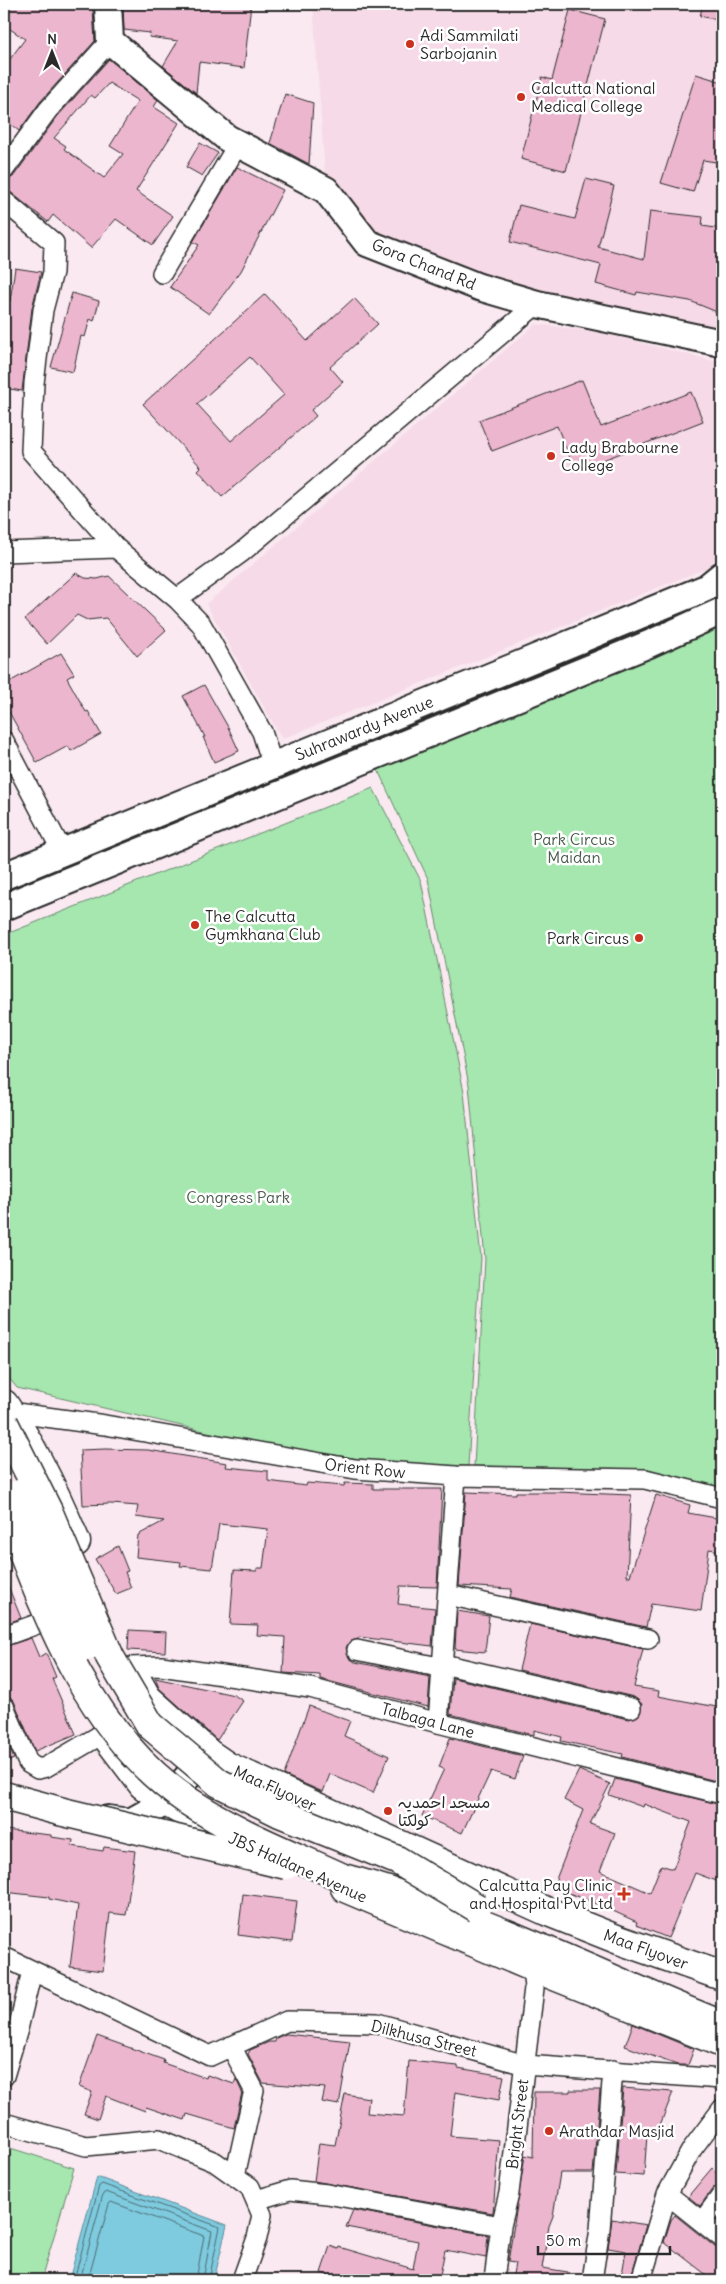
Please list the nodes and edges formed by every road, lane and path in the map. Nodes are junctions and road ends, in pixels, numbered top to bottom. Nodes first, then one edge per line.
1 (108, 4) edge
2 (110, 41) junction
3 (238, 144) junction
4 (4, 170) edge
5 (4, 201) edge
6 (162, 273) dead end
7 (537, 304) junction
8 (722, 343) edge
9 (116, 548) junction
10 (4, 552) edge
11 (722, 575) edge
12 (177, 599) junction
13 (722, 611) edge
14 (4, 741) edge
15 (273, 766) junction
16 (63, 853) junction
17 (4, 876) edge
18 (4, 907) edge
19 (6, 1413) edge
20 (4, 1458) edge
21 (456, 1476) junction
22 (722, 1498) edge
23 (4, 1504) edge
24 (4, 1539) edge
25 (448, 1595) junction
26 (40, 1623) junction
27 (4, 1636) edge
28 (648, 1639) dead end
29 (357, 1650) dead end
30 (130, 1666) junction
31 (443, 1666) junction
32 (4, 1706) edge
33 (632, 1708) dead end
34 (438, 1723) junction
35 (104, 1733) junction
36 (208, 1753) junction
37 (722, 1794) edge
38 (4, 1797) edge
39 (166, 1802) junction
40 (343, 1878) junction
41 (478, 1908) junction
42 (4, 1957) edge
43 (532, 1967) junction
44 (32, 1971) junction
45 (722, 1976) edge
46 (722, 2004) edge
47 (722, 2025) edge
48 (722, 2043) edge
49 (231, 2046) junction
50 (525, 2065) junction
51 (613, 2070) junction
52 (4, 2076) edge
53 (722, 2079) edge
54 (722, 2109) edge
55 (4, 2124) edge
56 (235, 2176) junction
57 (668, 2194) junction
58 (722, 2195) edge
59 (256, 2200) junction
60 (702, 2222) junction
61 (501, 2226) junction
62 (722, 2238) edge
63 (242, 2280) edge
64 (494, 2280) edge
65 (592, 2280) edge
66 (641, 2280) edge

1 - 2 main road
2 - 3 main road, Gora Chand Rd
2 - 4 street
3 - 6 street
3 - 7 main road, Gora Chand Rd
5 - 9 street
7 - 8 main road, Gora Chand Rd
7 - 12 street
9 - 10 street
9 - 12 street
11 - 15 main road, Suhrawardy Avenue
12 - 15 street
13 - 18 main road, Suhrawardy Avenue
14 - 16 street
15 - 16 main road, Suhrawardy Avenue
16 - 17 main road, Suhrawardy Avenue
19 - 21 street, Orient Row
19 - 30 main road, Maa Flyover
19 - 41 main road, bridge
20 - 41 main road, Maa Flyover, bridge
21 - 22 street, Orient Row
21 - 25 street
23 - 40 main road, bridge
24 - 26 main road, JBS Haldane Avenue
25 - 28 street
25 - 31 street
26 - 27 street
26 - 35 main road, JBS Haldane Avenue
29 - 31 street
30 - 34 street, Talbaga Lane
30 - 36 main road, Maa Flyover
31 - 33 street
31 - 34 street
32 - 35 street
34 - 37 street, Talbaga Lane
35 - 39 main road, JBS Haldane Avenue
36 - 39 main road
36 - 45 main road, Maa Flyover
38 - 39 main road
38 - 40 main road, bridge
39 - 43 main road, JBS Haldane Avenue
40 - 47 main road
41 - 46 main road, Maa Flyover
42 - 44 street, Dilkhusa Street
43 - 48 main road, JBS Haldane Avenue
43 - 50 street, Bright Street
44 - 49 street, Dilkhusa Street
44 - 52 street
49 - 50 street, Dilkhusa Street
49 - 56 street
50 - 51 street, Dilkhusa Street
50 - 61 street, Bright Street
51 - 53 street, Dilkhusa Street
51 - 65 street
54 - 57 street
55 - 56 street
56 - 59 street
57 - 60 street
57 - 66 street
58 - 60 street
59 - 61 street
59 - 63 street
60 - 62 street
61 - 64 street, Bright Street

